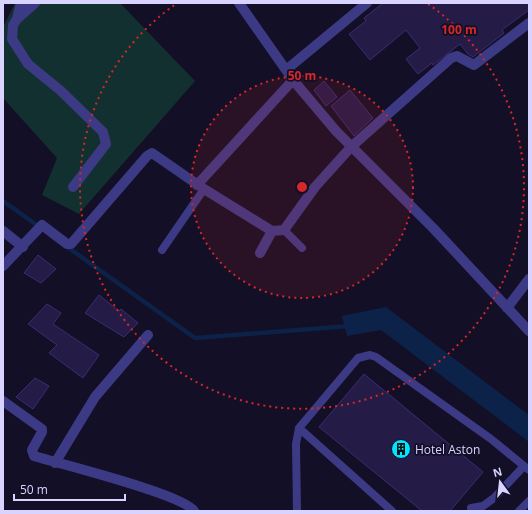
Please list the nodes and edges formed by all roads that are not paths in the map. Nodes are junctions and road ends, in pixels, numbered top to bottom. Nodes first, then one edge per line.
1 (21, 3) edge
2 (35, 3) edge
3 (239, 3) edge
4 (366, 3) edge
5 (17, 18) junction
6 (529, 23) edge
7 (286, 70) junction
8 (293, 80) junction
9 (351, 146) junction
10 (73, 187) dead end
11 (200, 187) junction
12 (284, 230) junction
13 (3, 231) edge
14 (272, 231) junction
15 (24, 245) junction
16 (302, 248) dead end
17 (162, 250) dead end
18 (260, 253) dead end
19 (3, 266) edge
20 (529, 279) edge
21 (507, 308) junction
22 (529, 331) edge
23 (148, 335) dead end
24 (3, 401) edge
25 (299, 428) junction
26 (55, 463) junction
27 (527, 468) edge
28 (529, 501) edge
29 (471, 508) dead end
30 (194, 511) edge
31 (297, 511) edge
32 (392, 511) edge
33 (519, 511) edge

1 - 5 street
2 - 5 street
3 - 7 street
4 - 7 street
5 - 10 street
6 - 9 street
7 - 8 street
8 - 9 street
8 - 11 street
9 - 12 street
9 - 21 street
11 - 14 street
11 - 15 street
11 - 17 lane
12 - 14 street
12 - 16 lane
13 - 15 street
14 - 18 street
15 - 19 street
20 - 21 street
21 - 22 street
23 - 26 street
24 - 26 street
25 - 27 lane
25 - 31 lane
25 - 32 lane
26 - 30 street
27 - 29 lane
28 - 33 lane

